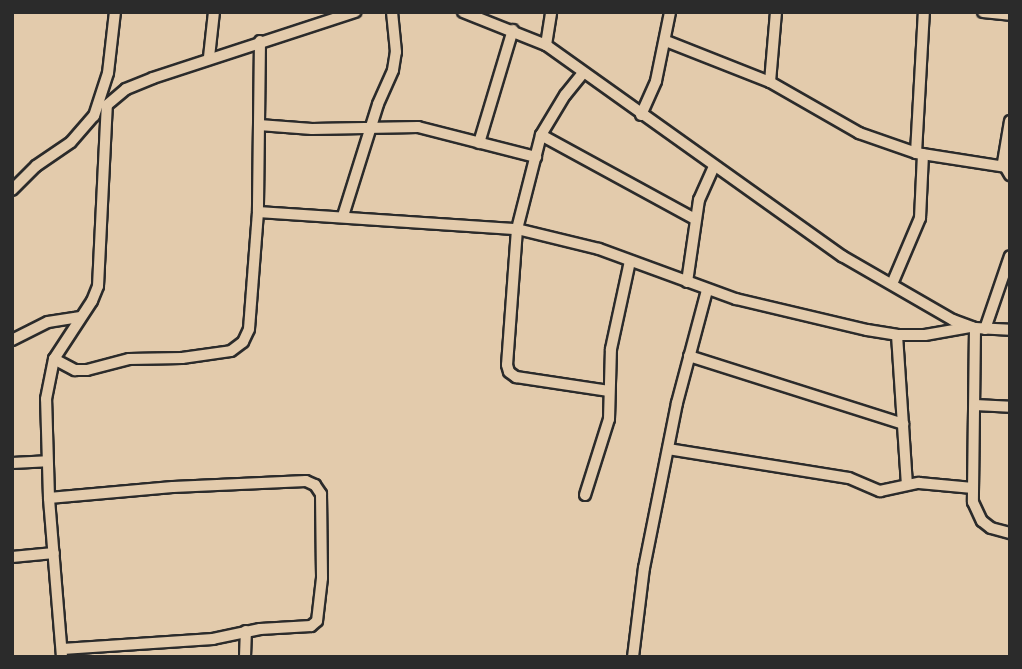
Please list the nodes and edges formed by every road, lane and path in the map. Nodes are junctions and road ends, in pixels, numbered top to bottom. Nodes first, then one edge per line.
1 (115, 12) edge
2 (214, 12) edge
3 (355, 12) edge
4 (392, 12) edge
5 (463, 12) edge
6 (551, 12) edge
7 (670, 12) edge
8 (776, 12) edge
9 (924, 12) edge
10 (983, 12) edge
11 (1010, 15) edge
12 (513, 30) junction
13 (260, 41) junction
14 (666, 41) junction
15 (546, 45) junction
16 (209, 57) junction
17 (583, 74) junction
18 (770, 82) junction
19 (641, 115) junction
20 (1010, 121) edge
21 (259, 125) junction
22 (370, 128) junction
23 (541, 135) junction
24 (480, 144) junction
25 (919, 154) junction
26 (536, 157) junction
27 (714, 166) junction
28 (1007, 171) edge
29 (12, 190) edge
30 (258, 212) junction
31 (343, 215) junction
32 (695, 219) junction
33 (517, 229) junction
34 (1010, 256) edge
35 (629, 261) junction
36 (687, 282) junction
37 (892, 284) junction
38 (707, 290) junction
39 (81, 317) junction
40 (977, 328) junction
41 (1010, 330) edge
42 (897, 335) junction
43 (12, 340) edge
44 (689, 356) junction
45 (54, 359) junction
46 (609, 391) junction
47 (975, 405) junction
48 (1010, 407) edge
49 (903, 424) junction
50 (668, 449) junction
51 (47, 461) junction
52 (12, 463) edge
53 (907, 484) junction
54 (973, 488) junction
55 (584, 495) dead end
56 (49, 498) junction
57 (1010, 533) edge
58 (54, 553) junction
59 (12, 557) edge
60 (246, 631) junction
61 (62, 653) edge
62 (245, 657) edge
63 (633, 657) edge

1 - 29 street
2 - 16 street
3 - 13 street
4 - 22 street
5 - 12 street
6 - 15 street
7 - 14 street
8 - 18 street
9 - 25 street
10 - 11 street
12 - 15 street
12 - 24 street
13 - 16 street
13 - 21 street
14 - 18 street
14 - 19 street
15 - 17 street
16 - 39 street
17 - 19 street
17 - 23 street
18 - 25 street
19 - 27 street
20 - 28 street
21 - 22 street
21 - 30 street
22 - 24 street
22 - 31 street
23 - 26 street
23 - 32 street
24 - 26 street
25 - 28 street
25 - 37 street
26 - 33 street
27 - 32 street
27 - 37 street
30 - 31 street
30 - 45 street
31 - 33 street
32 - 36 street
33 - 35 street
33 - 46 street
34 - 40 street
35 - 36 street
35 - 46 street
36 - 38 street
37 - 40 street
38 - 42 street
38 - 44 street
39 - 43 street
39 - 45 street
40 - 41 street
40 - 42 street
40 - 47 street
42 - 49 street
44 - 49 street
44 - 50 street
45 - 51 street
46 - 55 street
47 - 48 street
47 - 54 street
49 - 53 street
50 - 53 street
50 - 63 street
51 - 52 street
51 - 56 street
53 - 54 street
54 - 57 street
56 - 58 street
56 - 60 street
58 - 59 street
58 - 61 street
60 - 61 street
60 - 62 street

